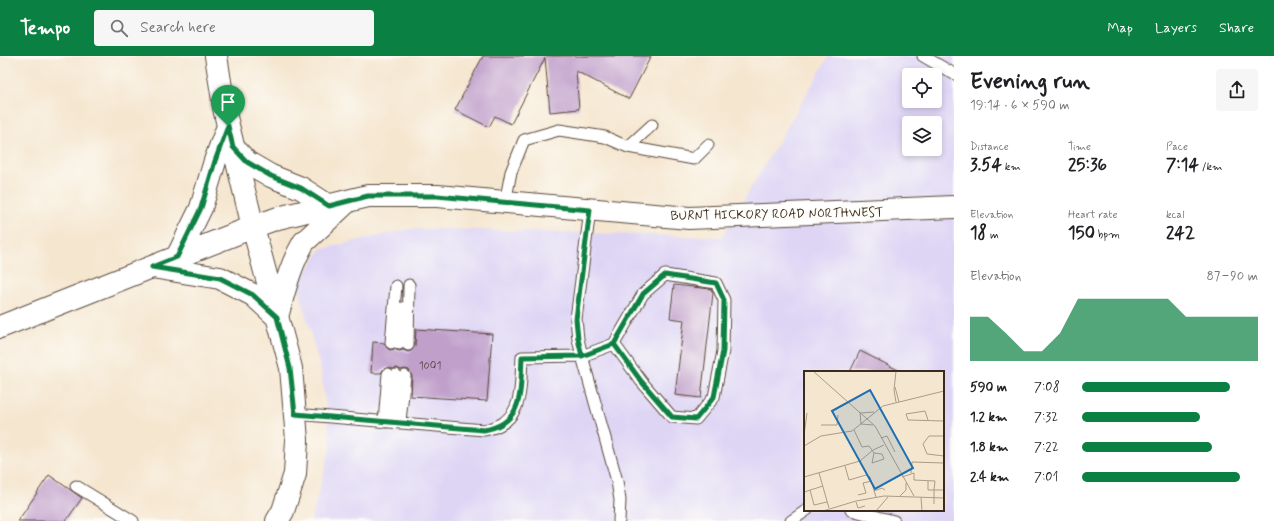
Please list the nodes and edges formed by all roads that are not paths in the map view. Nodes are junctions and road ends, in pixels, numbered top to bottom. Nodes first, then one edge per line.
1 (216, 56) edge
2 (923, 56) edge
3 (954, 74) edge
4 (652, 125) dead end
5 (228, 126) junction
6 (708, 145) dead end
7 (233, 147) junction
8 (628, 147) junction
9 (505, 203) junction
10 (339, 204) junction
11 (954, 208) edge
12 (590, 210) junction
13 (253, 227) junction
14 (177, 257) junction
15 (152, 267) junction
16 (277, 317) junction
17 (0, 327) edge
18 (400, 344) joint
19 (614, 344) junction
20 (582, 356) junction
21 (295, 414) junction
22 (392, 422) junction
23 (76, 486) dead end
24 (806, 511) edge
25 (856, 514) edge
26 (134, 521) edge
27 (277, 521) edge
28 (619, 521) edge
29 (791, 521) edge
30 (894, 521) edge

1 - 5 street
2 - 3 lane
4 - 8 lane
5 - 7 street
5 - 14 street
6 - 8 lane
7 - 10 street
7 - 13 street
8 - 9 lane
9 - 10 street, BURNT HICKORY ROAD NORTHWEST
9 - 12 street, BURNT HICKORY ROAD NORTHWEST
10 - 13 street, BURNT HICKORY ROAD NORTHWEST
10 - 16 street
11 - 12 street, BURNT HICKORY ROAD NORTHWEST
12 - 20 lane
13 - 14 street, BURNT HICKORY ROAD NORTHWEST
13 - 16 street
14 - 15 street, BURNT HICKORY ROAD NORTHWEST
15 - 16 street
15 - 17 street, BURNT HICKORY ROAD NORTHWEST
16 - 21 street
18 - 18 lane
19 - 19 lane
19 - 20 lane
20 - 22 lane
20 - 28 lane
21 - 22 lane
21 - 27 street
22 - 22 lane
23 - 26 lane
24 - 29 lane
25 - 30 lane

